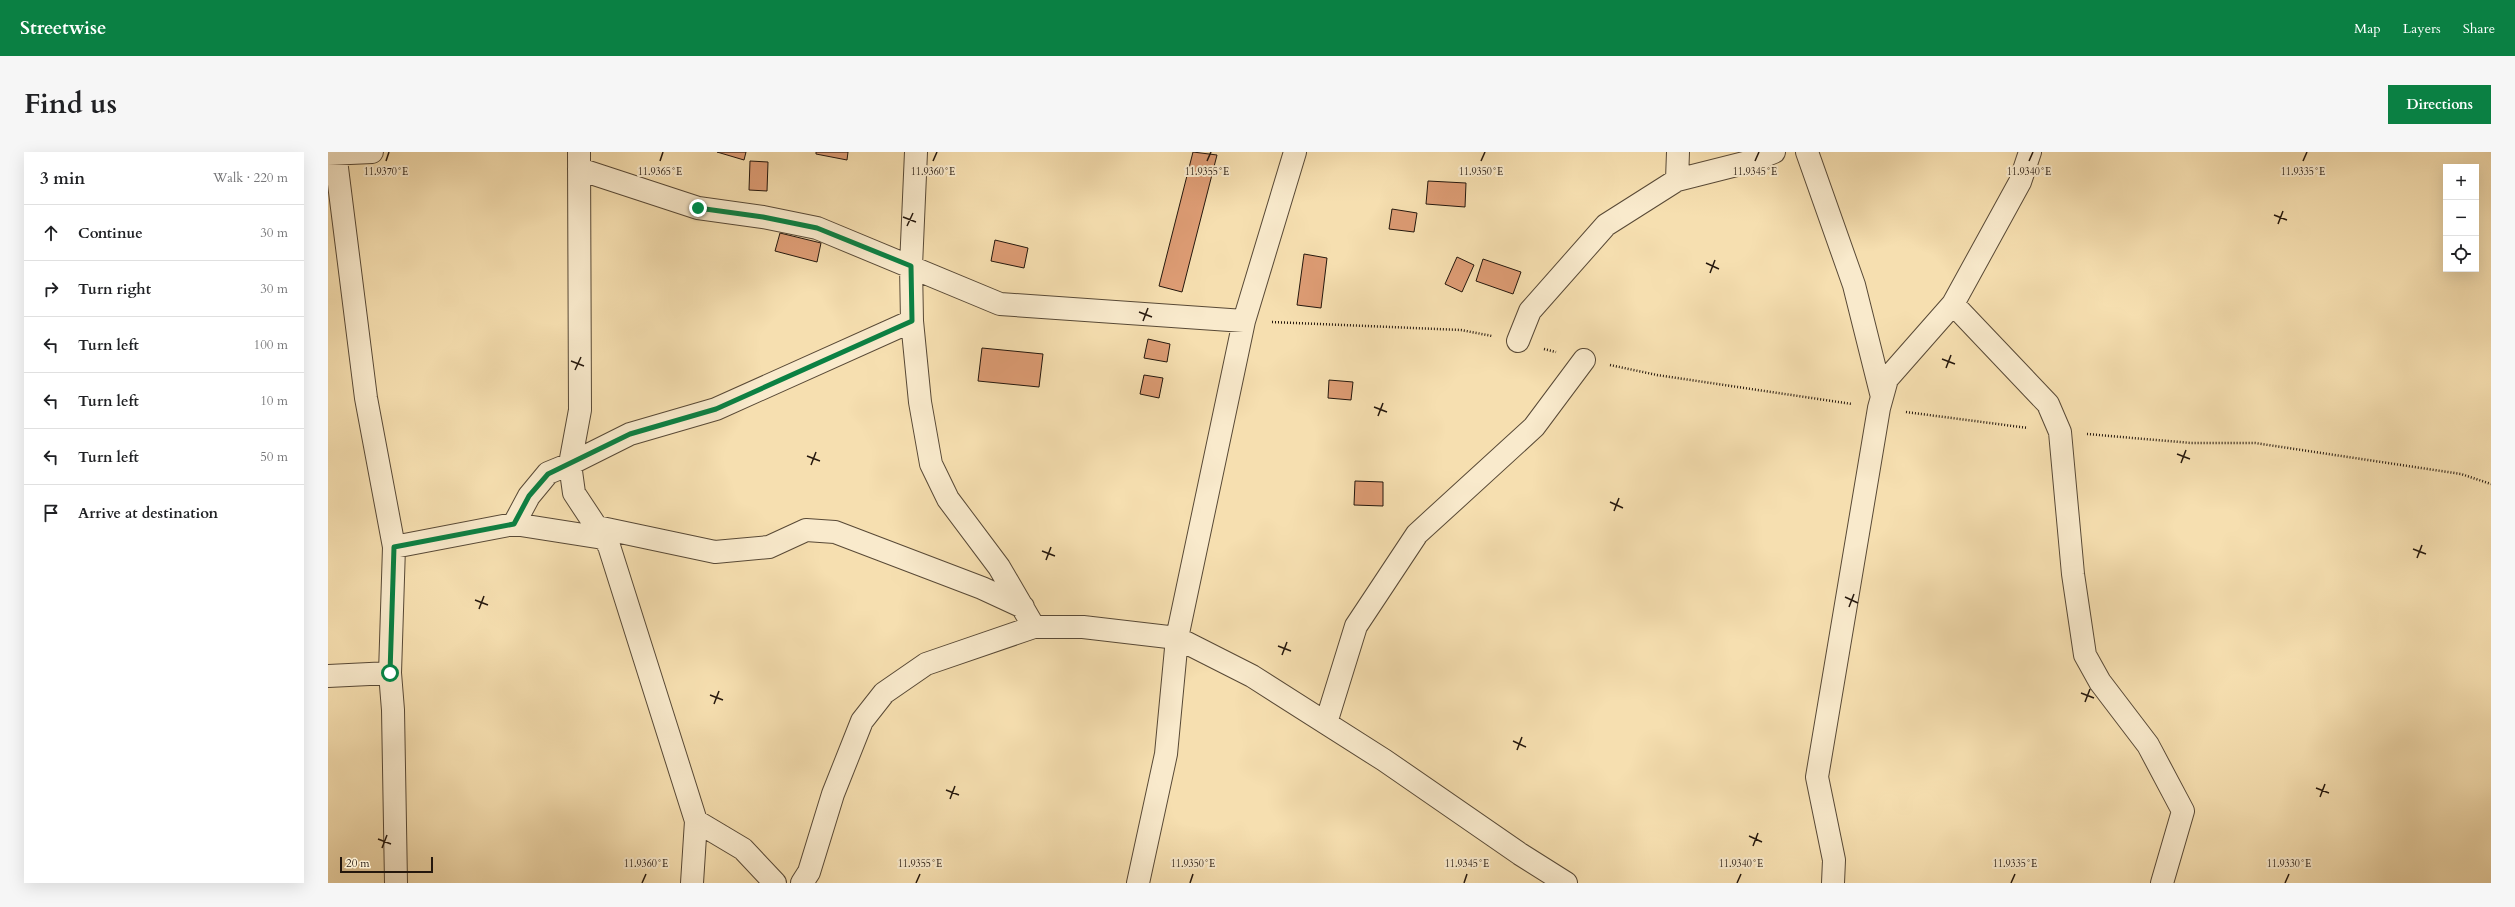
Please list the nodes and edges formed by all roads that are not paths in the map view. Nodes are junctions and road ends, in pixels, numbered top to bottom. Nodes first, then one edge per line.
1 (372, 152) edge
2 (916, 152) edge
3 (1295, 152) edge
4 (1678, 152) edge
5 (1774, 152) edge
6 (1807, 152) edge
7 (2030, 152) edge
8 (333, 154) edge
9 (579, 160) edge
10 (1677, 180) junction
11 (911, 266) junction
12 (1953, 304) junction
13 (912, 321) junction
14 (1244, 321) junction
15 (1518, 341) dead end
16 (1584, 360) dead end
17 (1882, 397) junction
18 (570, 464) junction
19 (514, 524) junction
20 (600, 533) junction
21 (394, 547) junction
22 (1023, 607) junction
23 (1034, 627) junction
24 (1177, 638) junction
25 (390, 673) junction
26 (328, 676) edge
27 (1326, 723) junction
28 (696, 821) junction
29 (1520, 854) junction
30 (396, 883) edge
31 (692, 883) edge
32 (775, 883) edge
33 (802, 883) edge
34 (1138, 883) edge
35 (1534, 883) edge
36 (1566, 883) edge
37 (1833, 883) edge
38 (2162, 883) edge

1 - 8 street
2 - 11 street
3 - 14 street
4 - 10 street
5 - 10 street
6 - 17 street
7 - 12 street
8 - 21 street
9 - 11 street
9 - 18 street
10 - 15 street
11 - 13 street
11 - 14 street
12 - 17 street
12 - 38 street
13 - 18 street
13 - 22 street
14 - 24 street
16 - 27 street
17 - 37 street
18 - 19 street
18 - 20 street
19 - 20 street
19 - 21 street
20 - 22 street
20 - 28 street
21 - 25 street
22 - 23 street
23 - 24 street
23 - 33 street
24 - 27 street
24 - 34 street
25 - 26 street
25 - 30 street
27 - 29 street
28 - 31 street
28 - 32 street
29 - 35 street
29 - 36 street

